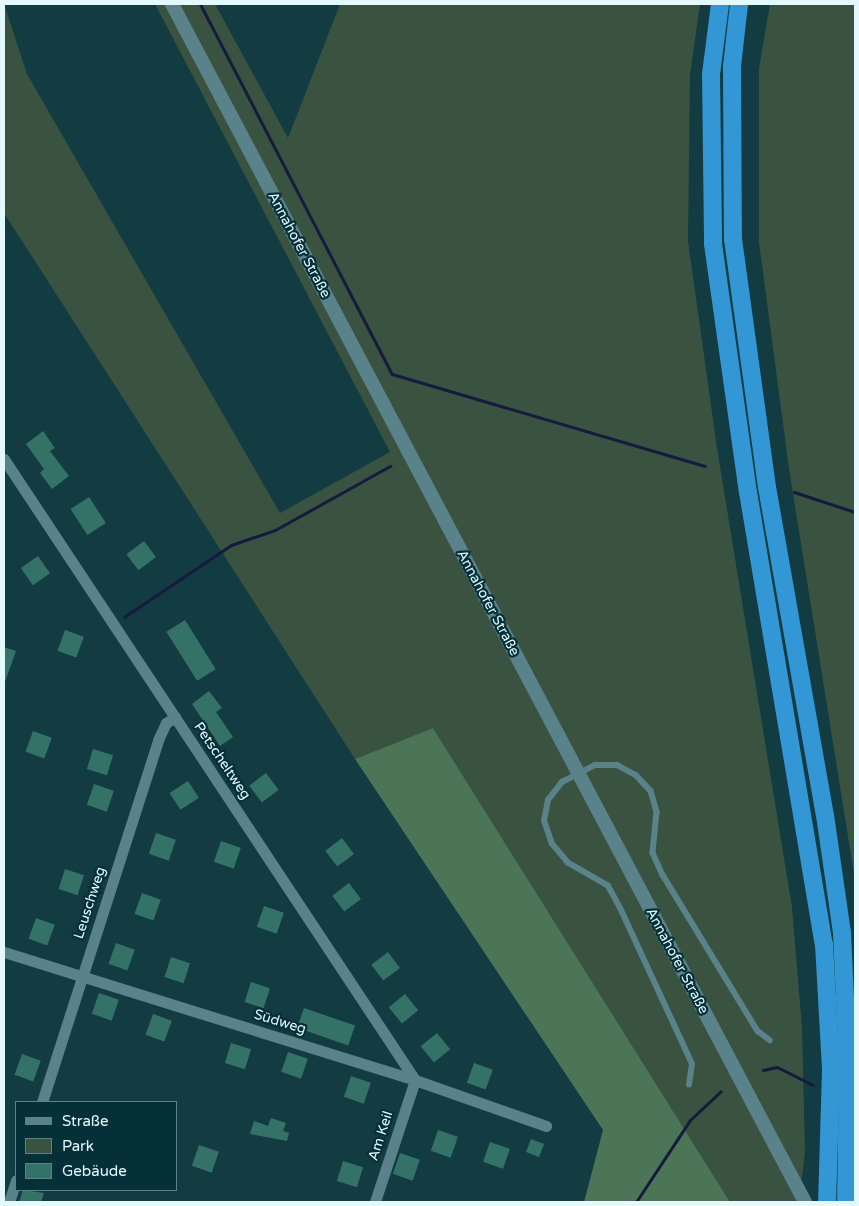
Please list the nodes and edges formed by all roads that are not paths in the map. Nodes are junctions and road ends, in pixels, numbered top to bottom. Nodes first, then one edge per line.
1 (172, 4) edge
2 (720, 4) edge
3 (739, 4) edge
4 (4, 459) edge
5 (175, 717) junction
6 (577, 773) junction
7 (4, 952) edge
8 (83, 976) junction
9 (770, 1040) dead end
10 (416, 1080) junction
11 (689, 1085) dead end
12 (42, 1101) edge
13 (546, 1126) dead end
14 (15, 1183) edge
15 (9, 1202) edge
16 (375, 1202) edge
17 (805, 1202) edge
18 (827, 1202) edge
19 (846, 1202) edge

1 - 6 street, Annahofer Straße
2 - 18 highway
3 - 19 highway
4 - 5 street, Petscheltweg
5 - 8 street, Leuschweg
5 - 10 street, Petscheltweg
6 - 9 lane
6 - 11 lane
6 - 17 street, Annahofer Straße
7 - 8 street, Südweg
8 - 10 street, Südweg
8 - 12 street, Leuschweg
10 - 13 street, Südweg
10 - 16 street, Am Keil
14 - 15 street

